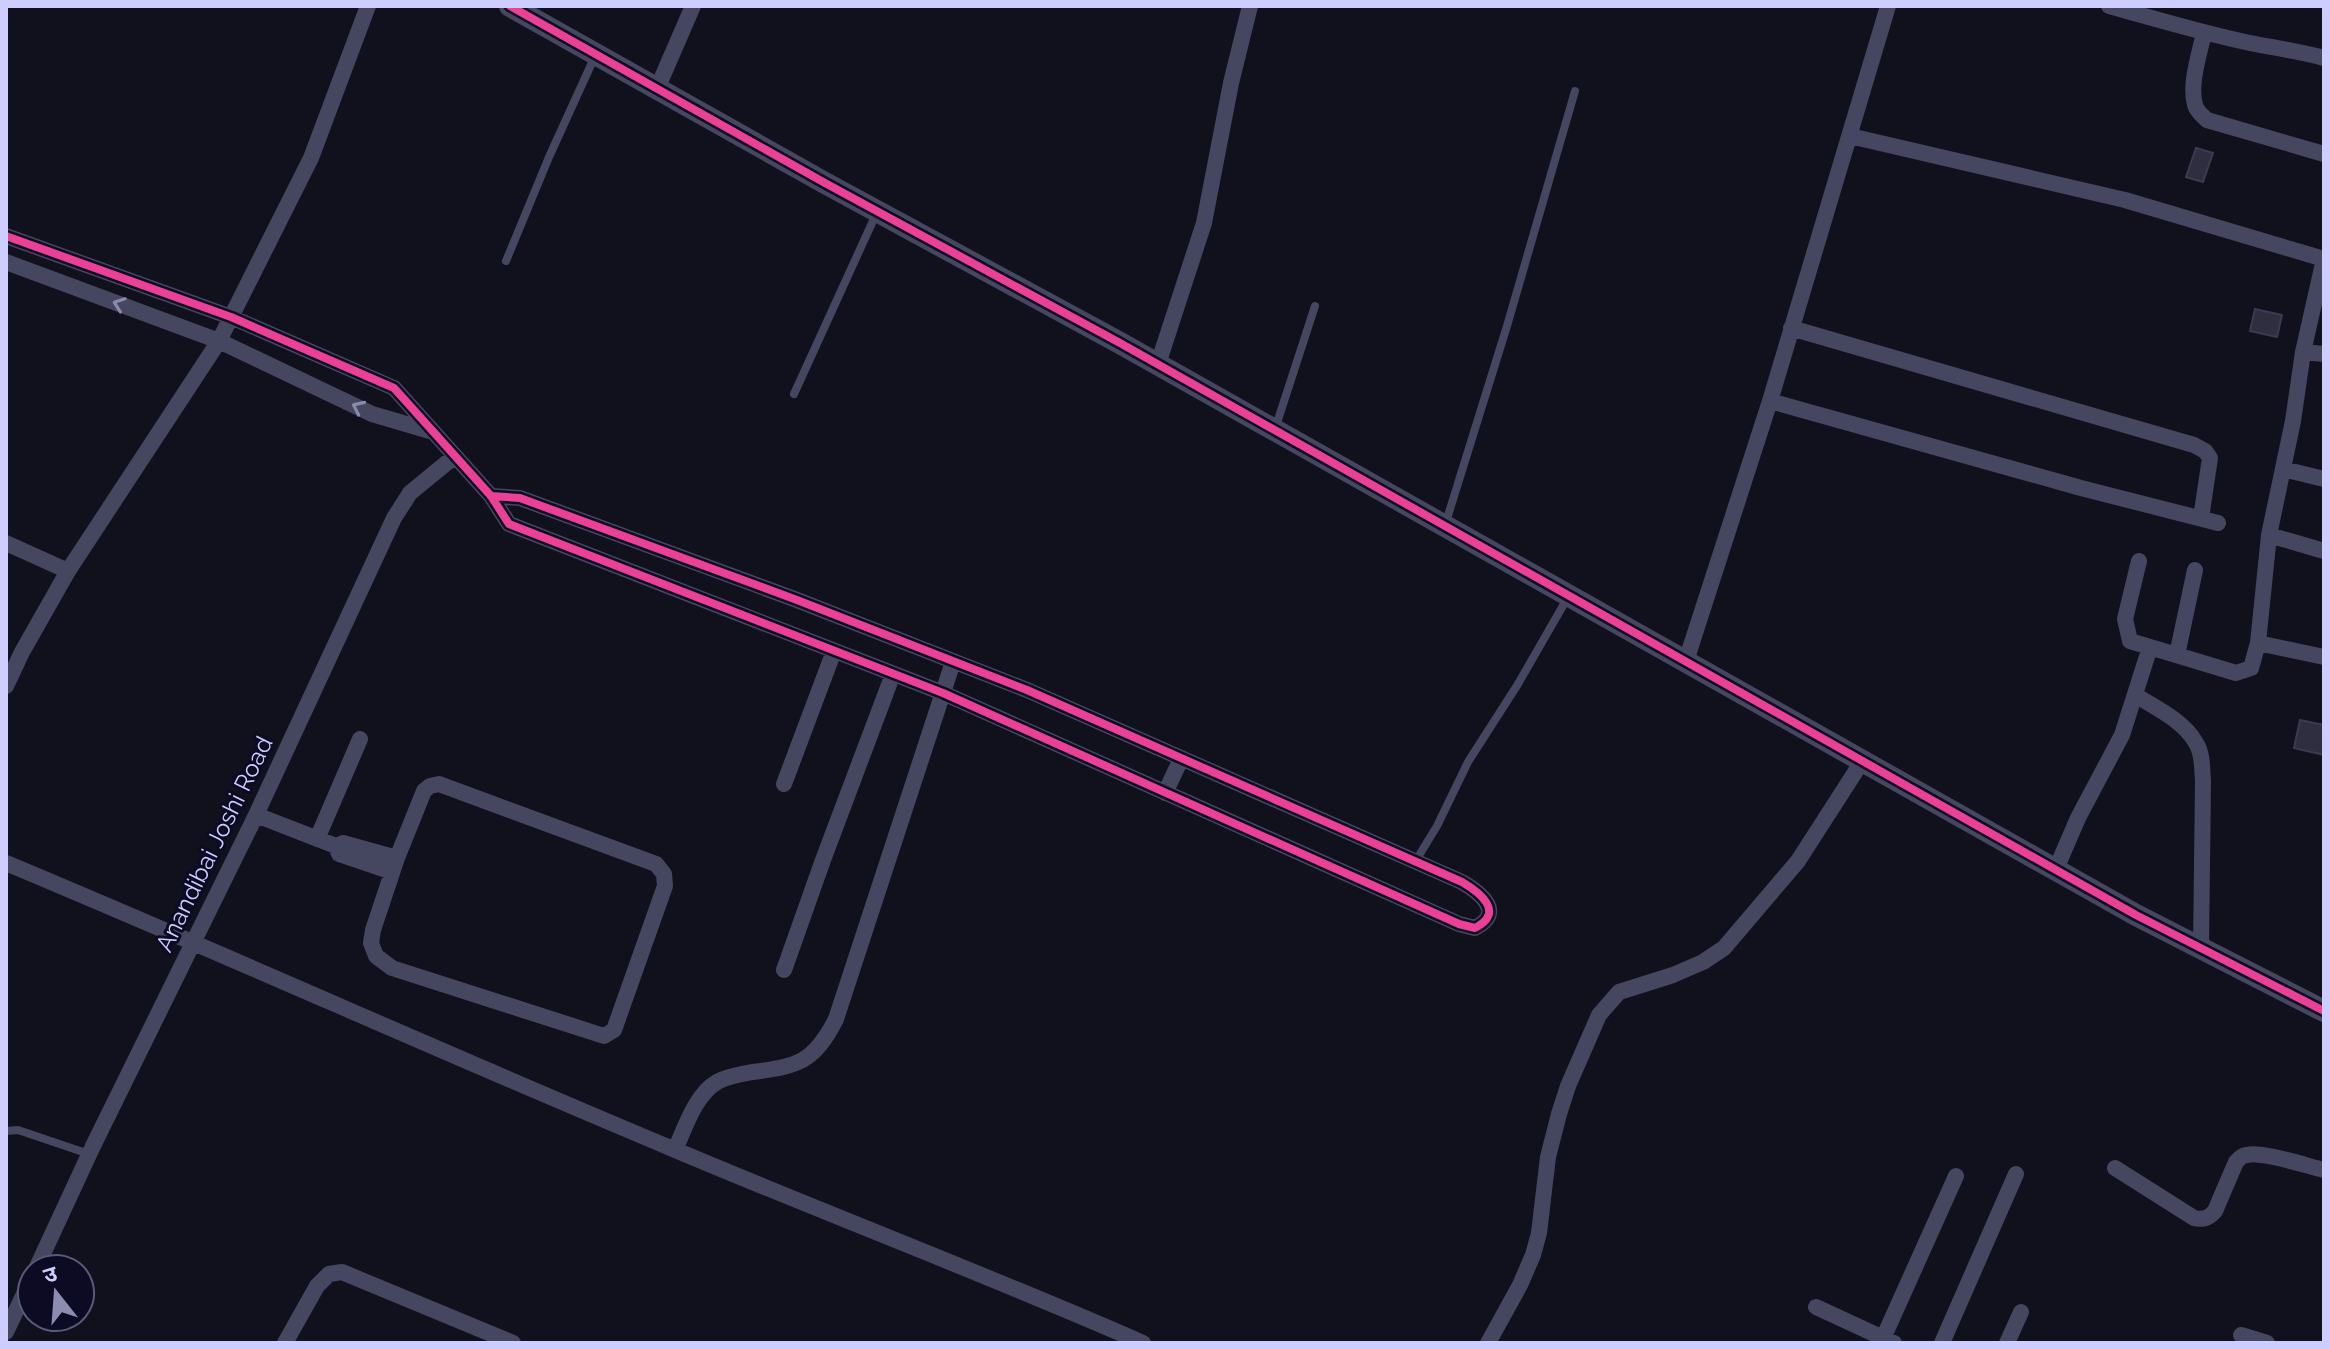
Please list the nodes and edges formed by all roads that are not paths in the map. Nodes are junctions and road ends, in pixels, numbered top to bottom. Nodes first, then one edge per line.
1 (368, 6) edge
2 (510, 6) edge
3 (693, 6) edge
4 (1250, 6) edge
5 (1888, 6) edge
6 (2109, 6) edge
7 (2204, 32) junction
8 (595, 54) junction
9 (2324, 58) edge
10 (657, 89) junction
11 (1575, 91) dead end
12 (1850, 136) junction
13 (2324, 154) edge
14 (878, 211) junction
15 (6, 236) edge
16 (506, 261) dead end
17 (6, 262) edge
18 (1315, 306) dead end
19 (231, 317) junction
20 (1791, 328) junction
21 (219, 341) junction
22 (2303, 352) junction
23 (2324, 354) edge
24 (1158, 364) junction
25 (794, 394) dead end
26 (1770, 401) junction
27 (1274, 430) junction
28 (432, 431) junction
29 (455, 456) junction
30 (2283, 469) junction
31 (2324, 479) edge
32 (491, 496) junction
33 (2201, 518) junction
34 (2218, 523) dead end
35 (1445, 527) junction
36 (2269, 535) junction
37 (6, 543) edge
38 (2324, 551) edge
39 (2139, 561) dead end
40 (2195, 570) dead end
41 (68, 571) junction
42 (1568, 596) junction
43 (2258, 643) junction
44 (2150, 647) junction
45 (834, 651) junction
46 (2177, 655) junction
47 (2324, 657) edge
48 (1686, 661) junction
49 (953, 662) junction
50 (893, 674) junction
51 (6, 686) edge
52 (943, 693) junction
53 (2135, 695) junction
54 (360, 739) dead end
55 (1181, 759) junction
56 (1863, 760) junction
57 (784, 784) dead end
58 (1165, 793) junction
59 (256, 815) junction
60 (317, 839) junction
61 (1415, 862) junction
62 (6, 863) edge
63 (394, 865) junction
64 (2056, 869) junction
65 (193, 941) junction
66 (2201, 948) junction
67 (784, 970) dead end
68 (2324, 1011) edge
69 (6, 1131) edge
70 (675, 1150) junction
71 (89, 1154) junction
72 (2115, 1168) dead end
73 (2324, 1170) edge
74 (2016, 1174) dead end
75 (1956, 1176) dead end
76 (43, 1253) edge
77 (1816, 1307) dead end
78 (16, 1311) edge
79 (2021, 1312) dead end
80 (6, 1332) edge
81 (2241, 1335) dead end
82 (1886, 1341) edge
83 (285, 1343) edge
84 (513, 1343) edge
85 (1143, 1343) edge
86 (1488, 1343) edge
87 (1942, 1343) edge
88 (2007, 1343) edge
89 (2267, 1343) edge

1 - 19 street
2 - 8 street
3 - 10 street
4 - 24 street
5 - 12 street
6 - 7 street
7 - 9 street
7 - 13 street
8 - 10 street
8 - 16 lane
10 - 14 street
11 - 35 lane
12 - 20 street
12 - 22 street
14 - 24 street
14 - 25 lane
15 - 19 street
21 -> 17 street
18 - 27 lane
19 - 21 street
19 - 28 street
20 - 26 street
20 - 33 street
28 -> 21 street
21 - 41 street
22 - 23 street
22 - 30 street
24 - 27 street
26 - 33 street
26 - 48 street
27 - 35 street
28 - 29 street
29 - 32 street
29 - 59 street, Anandibai Joshi Road
30 - 31 street
30 - 36 street
32 - 45 street
32 - 49 street
33 - 34 street
35 - 42 street
36 - 38 street
36 - 43 street
37 - 41 street
39 - 44 street
40 - 46 street
41 - 51 street
42 - 48 street
42 - 61 lane
43 - 46 street
43 - 47 street
44 - 46 street
44 - 53 street
45 - 50 street
45 - 57 street
48 - 56 street
49 - 52 street
49 - 55 street
50 - 52 street
50 - 67 street
52 - 58 street
52 - 70 street
53 - 64 street
53 - 66 street
54 - 60 street
55 - 58 street
55 - 61 street
56 - 64 street
56 - 86 street
58 - 61 street
59 - 60 street
59 - 65 street, Anandibai Joshi Road
60 - 63 street
62 - 65 street
63 - 63 street
64 - 66 street
65 - 70 street
65 - 71 street, Anandibai Joshi Road
66 - 68 street
69 - 71 lane
70 - 85 street
71 - 76 street, Anandibai Joshi Road
72 - 73 street
74 - 87 street
75 - 82 street
77 - 82 street
78 - 80 street
79 - 88 street
81 - 89 street
83 - 84 street

